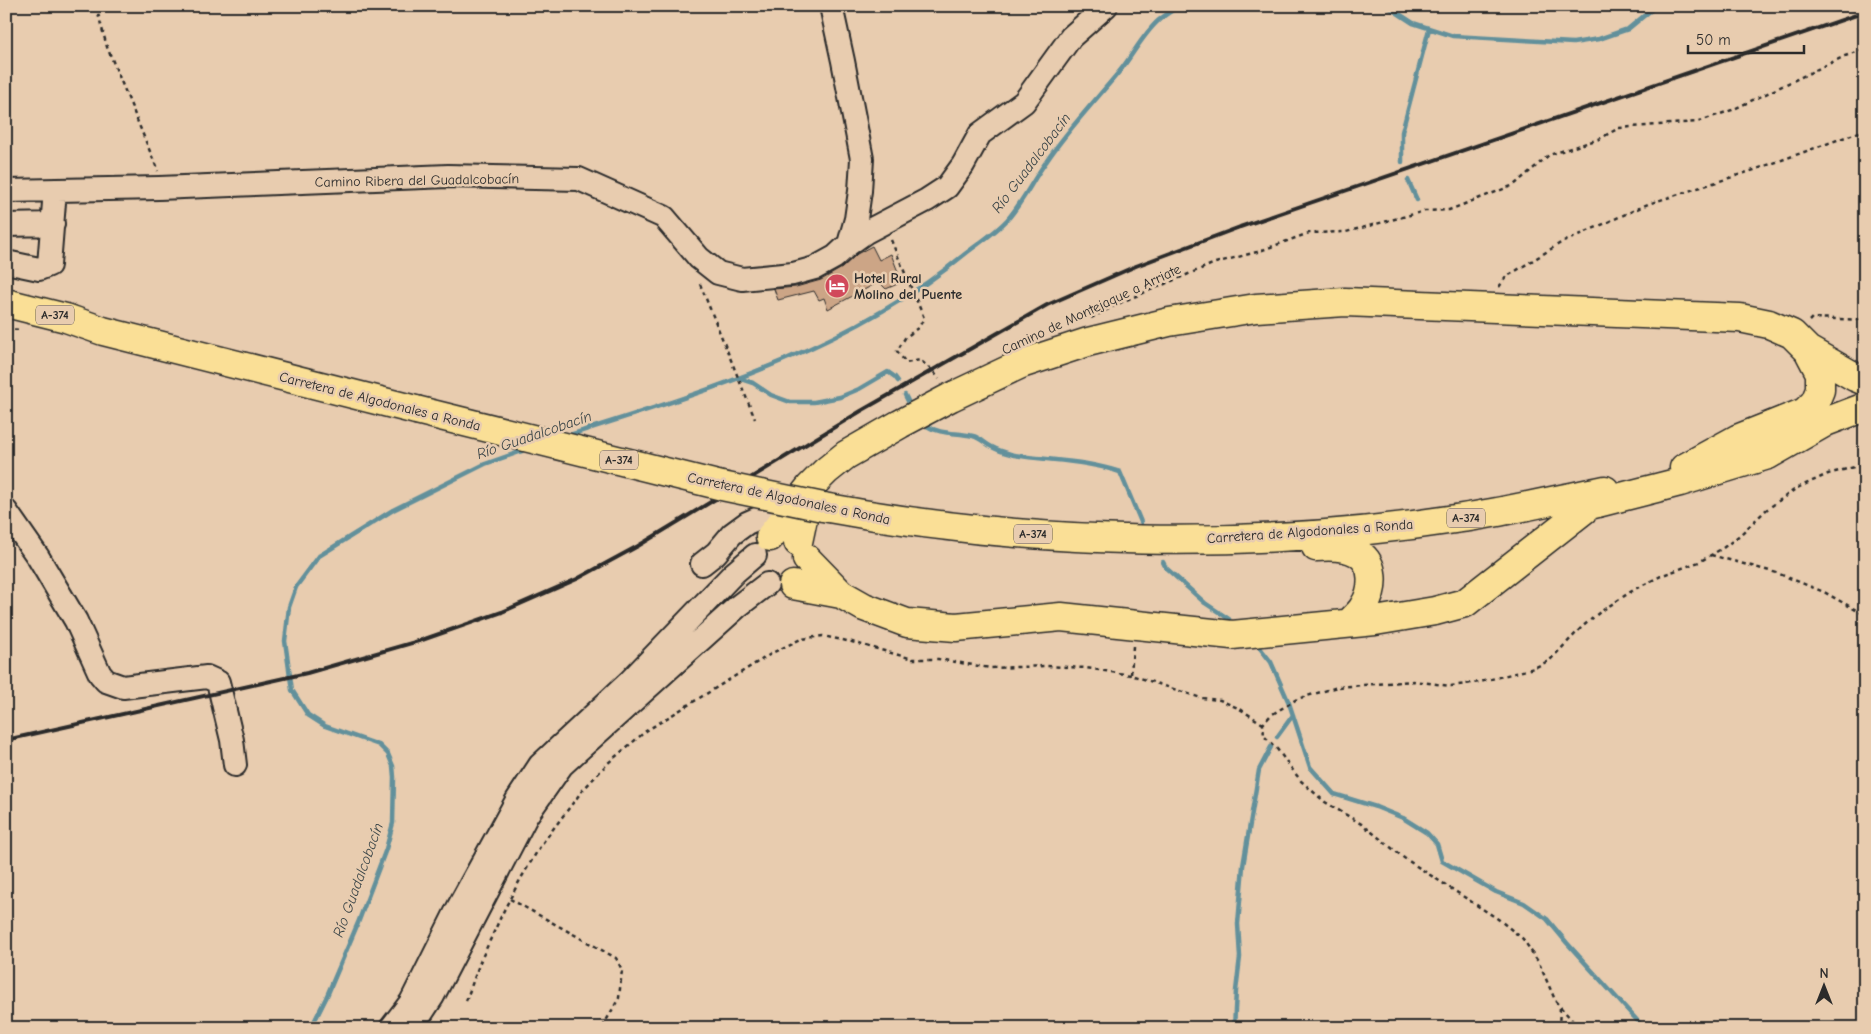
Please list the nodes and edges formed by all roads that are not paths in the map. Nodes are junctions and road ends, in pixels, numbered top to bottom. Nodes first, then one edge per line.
1 (830, 6) edge
2 (1106, 6) edge
3 (55, 190) junction
4 (6, 191) edge
5 (53, 224) junction
6 (7, 226) edge
7 (848, 244) junction
8 (7, 260) edge
9 (6, 303) edge
10 (6, 314) edge
11 (102, 331) junction
12 (1800, 342) junction
13 (1865, 381) edge
14 (1865, 407) edge
15 (1824, 423) junction
16 (1682, 469) junction
17 (811, 498) junction
18 (6, 511) edge
19 (732, 534) junction
20 (1246, 538) junction
21 (760, 548) junction
22 (803, 550) junction
23 (780, 585) junction
24 (841, 594) junction
25 (1349, 624) junction
26 (235, 765) dead end
27 (390, 1028) edge
28 (412, 1028) edge

1 - 7 street
2 - 7 street, Camino Ribera del Guadalcobacín
3 - 4 street, Camino Ribera del Guadalcobacín
3 - 5 street
3 - 7 street, Camino Ribera del Guadalcobacín
5 - 6 street
5 - 8 street
9 - 11 main road, Carretera de Algodonales a Ronda / A-374
10 - 11 main road, Carretera de Algodonales a Ronda / A-374
11 - 17 main road, Carretera de Algodonales a Ronda / A-374, bridge
12 - 13 main road
12 - 16 main road
12 - 17 main road
14 - 15 main road, Carretera de Algodonales a Ronda / A-374
15 - 16 main road, Carretera de Algodonales a Ronda / A-374
15 - 25 main road
16 - 20 main road, Carretera de Algodonales a Ronda / A-374
17 - 19 street
17 - 20 main road, Carretera de Algodonales a Ronda / A-374
17 - 21 main road
17 - 22 main road
18 - 26 street
19 - 21 street
19 - 21 street
20 - 25 main road
21 - 22 street
21 - 23 street
21 - 27 street
22 - 23 street
22 - 24 main road
23 - 24 main road
23 - 28 street
24 - 25 main road

